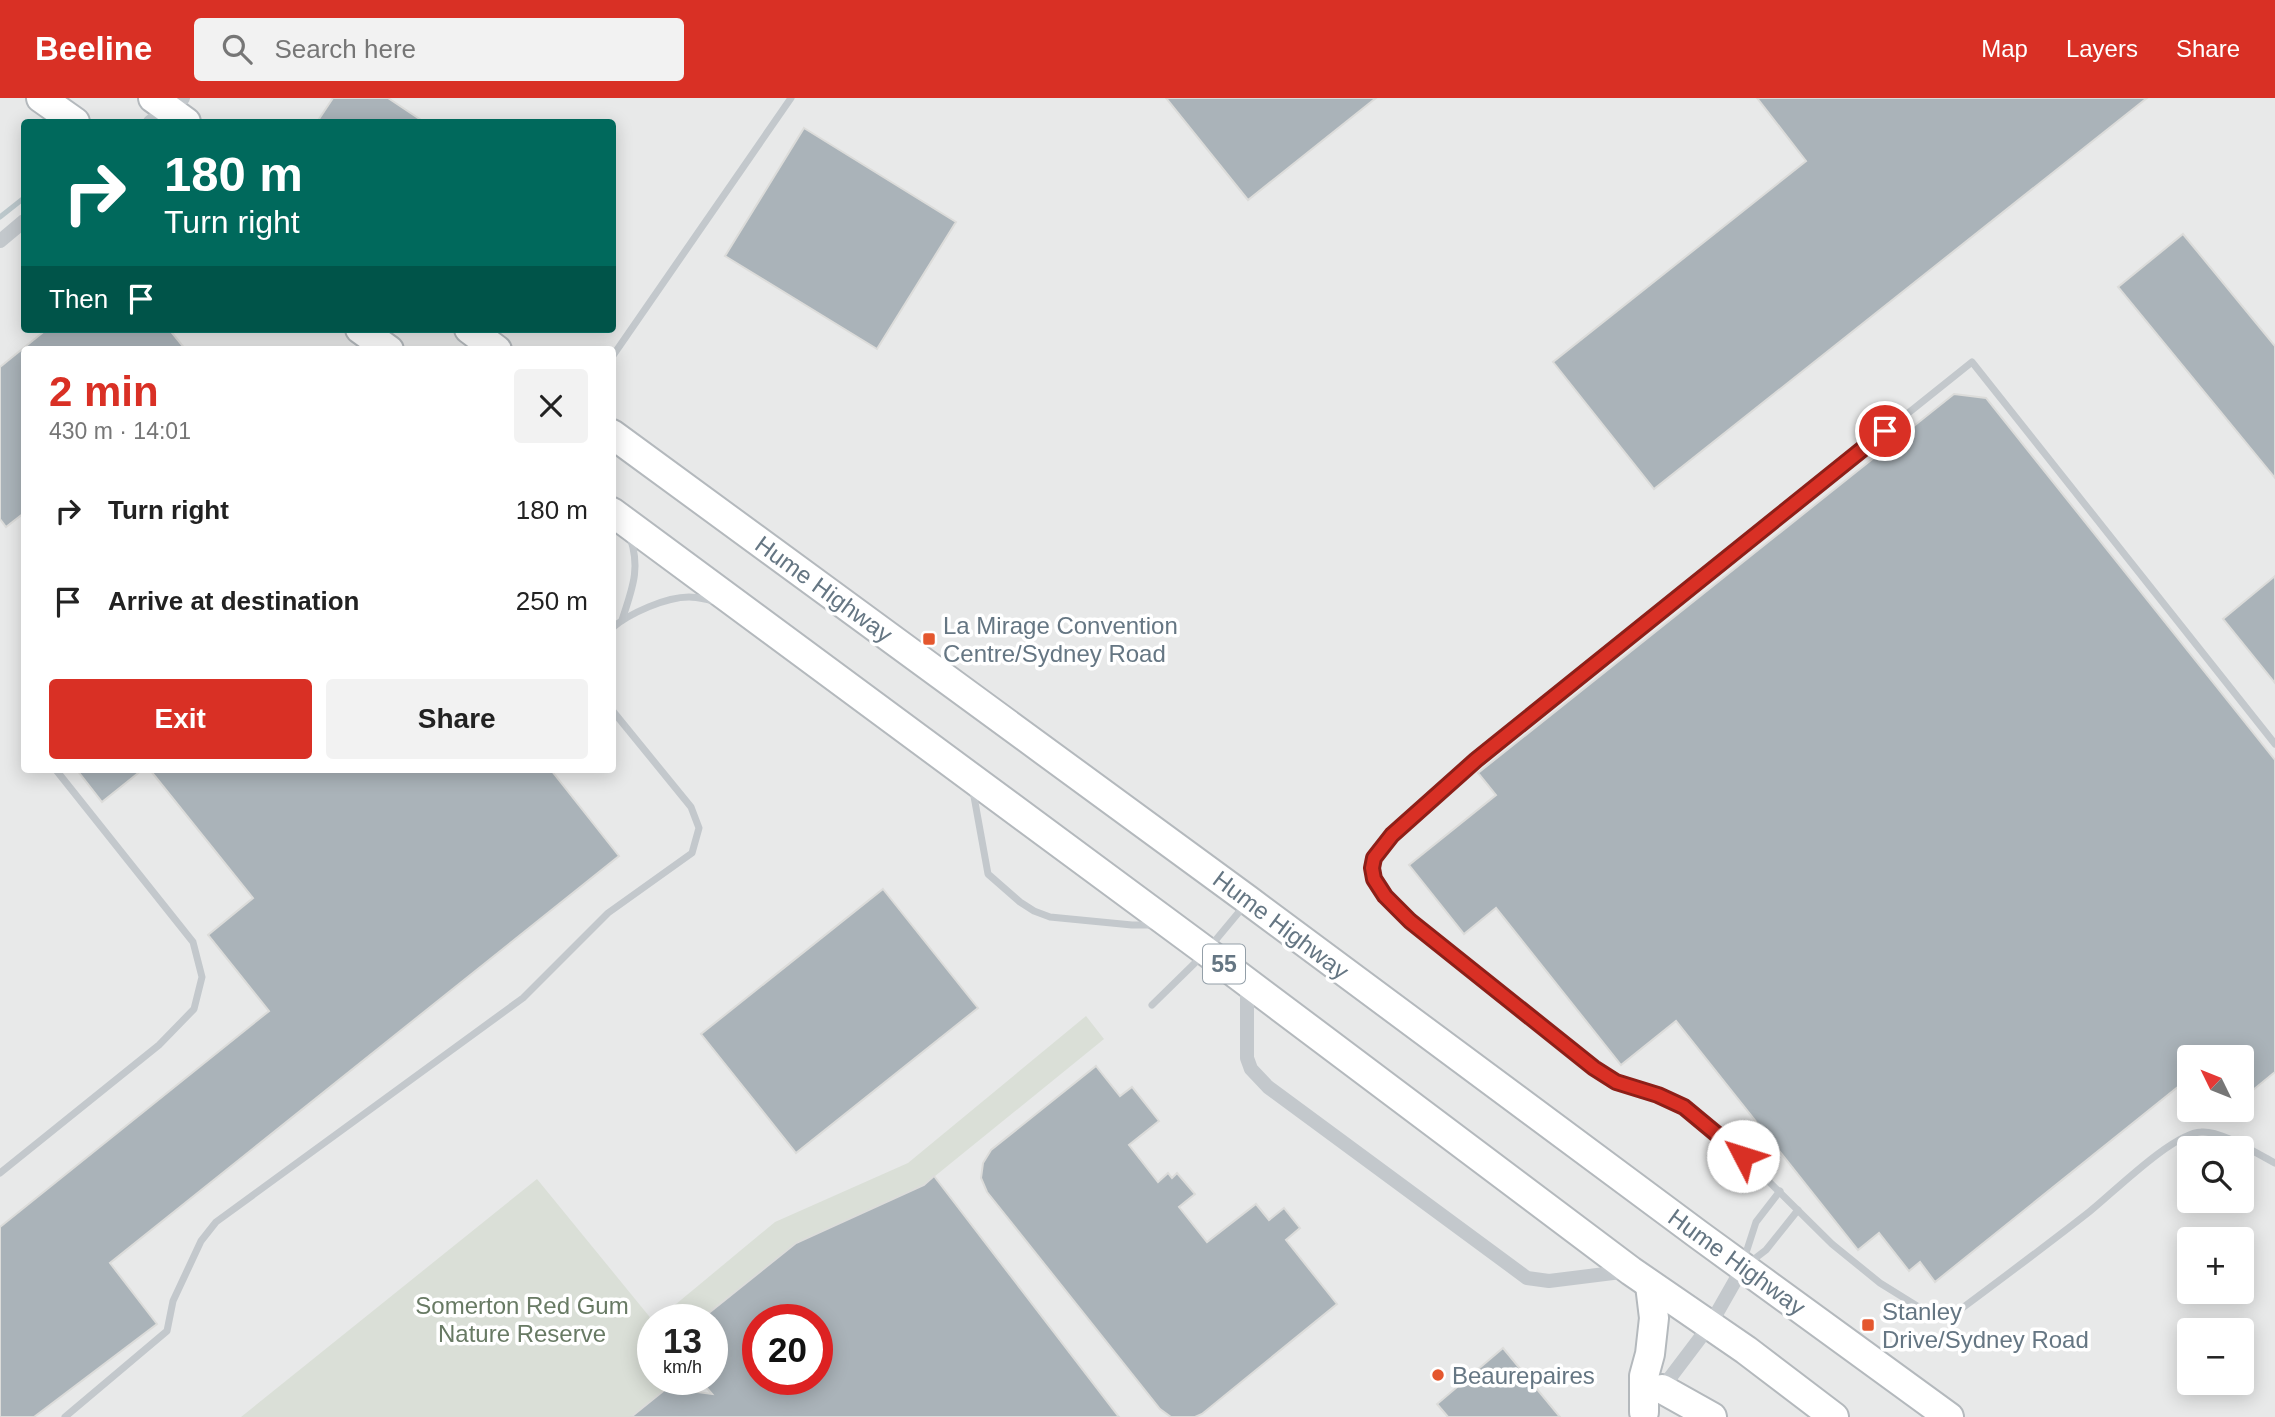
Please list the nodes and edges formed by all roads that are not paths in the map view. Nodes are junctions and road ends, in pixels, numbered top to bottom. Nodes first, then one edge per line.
1 (24, 98) edge
2 (41, 98) edge
3 (791, 98) edge
4 (36, 119) edge
5 (71, 119) edge
6 (21, 224) edge
7 (0, 241) edge
8 (366, 333) edge
9 (474, 333) edge
10 (383, 346) edge
11 (492, 346) edge
12 (616, 351) edge
13 (616, 437) edge
14 (618, 516) edge
15 (738, 605) junction
16 (622, 620) junction
17 (616, 625) edge
18 (616, 715) edge
19 (2275, 744) edge
20 (58, 773) edge
21 (970, 777) junction
22 (1248, 900) junction
23 (1171, 925) junction
24 (1207, 951) junction
25 (1247, 982) junction
26 (1152, 1005) dead end
27 (2275, 1163) edge
28 (0, 1173) edge
29 (1780, 1191) junction
30 (1798, 1210) junction
31 (1743, 1267) junction
32 (1640, 1278) junction
33 (1710, 1325) junction
34 (1662, 1389) junction
35 (1642, 1415) edge
36 (65, 1417) edge
37 (1712, 1417) edge
38 (1834, 1417) edge
39 (1949, 1417) edge

1 - 4 highway
2 - 5 highway
3 - 12 lane
6 - 7 street
8 - 10 highway
9 - 11 highway
13 - 22 highway, Hume Highway
14 - 15 highway, 55
14 - 16 lane
15 - 16 lane
15 - 21 highway, 55
16 - 17 lane
18 - 36 lane
19 - 29 lane
20 - 28 lane
21 - 23 highway, 55
21 - 23 lane
22 - 24 lane
22 - 31 highway, Hume Highway
23 - 24 highway, 55
24 - 25 highway, 55
24 - 26 lane
25 - 32 highway, 55
25 - 32 street
27 - 30 lane
29 - 30 lane
29 - 31 lane
30 - 31 lane
31 - 33 street
31 - 39 highway, Hume Highway
32 - 33 highway, 55
32 - 35 highway
33 - 34 street
33 - 38 highway, 55
34 - 35 street
34 - 37 highway

